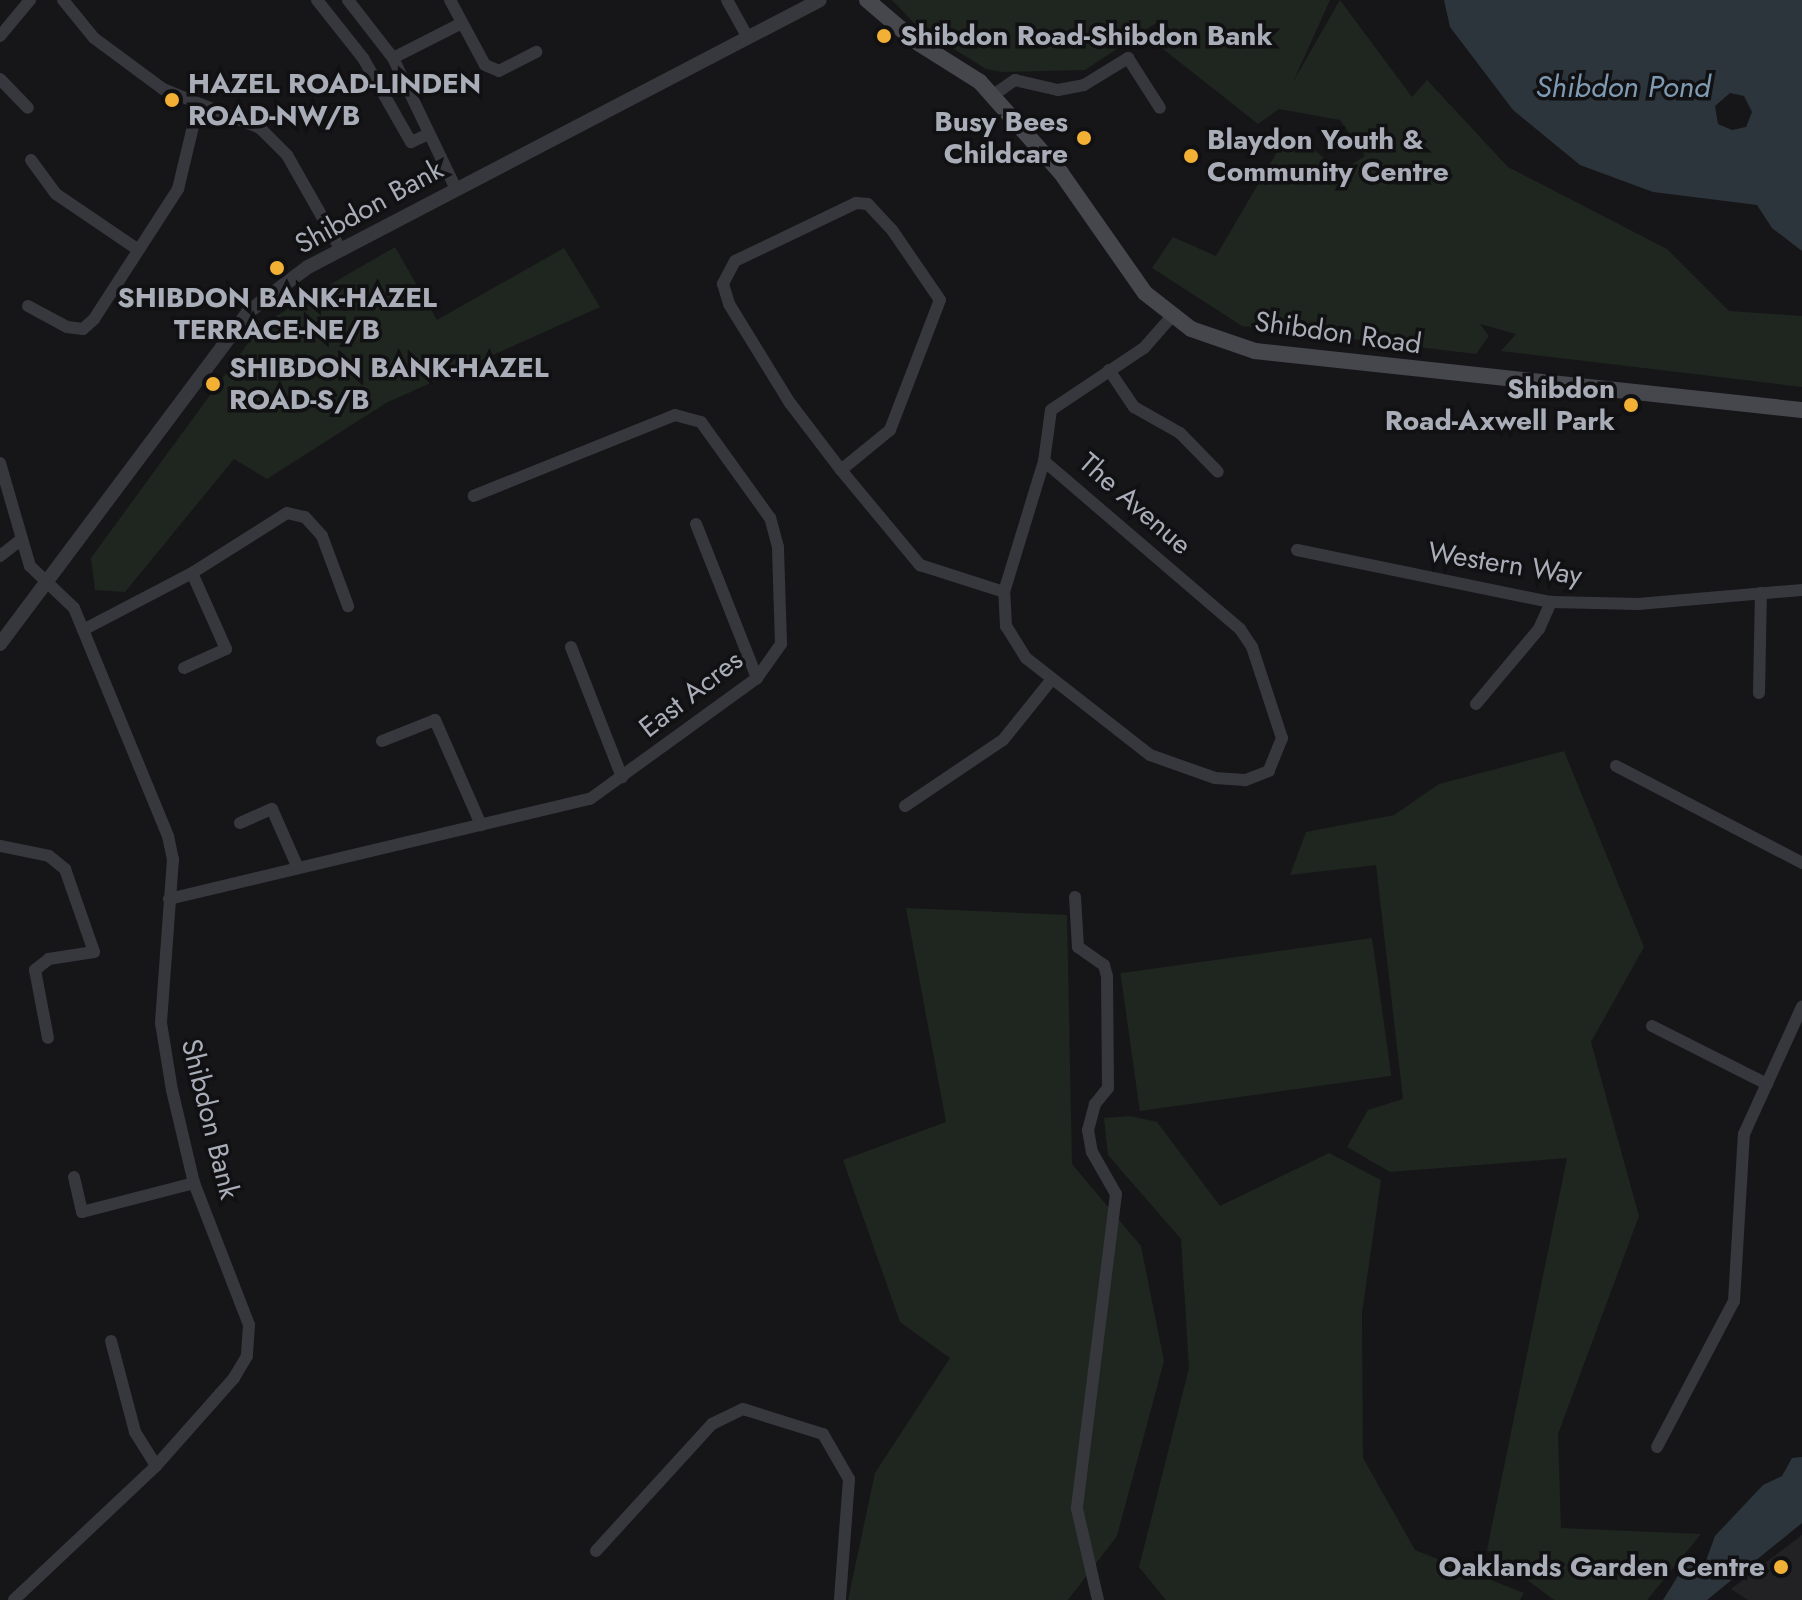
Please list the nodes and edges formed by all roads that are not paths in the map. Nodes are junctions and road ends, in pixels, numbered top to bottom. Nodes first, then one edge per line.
1 (30, 0) edge
2 (63, 0) edge
3 (317, 0) edge
4 (348, 0) edge
5 (450, 0) edge
6 (727, 0) edge
7 (820, 0) edge
8 (867, 0) edge
9 (462, 23) junction
10 (0, 36) edge
11 (747, 36) junction
12 (536, 52) dead end
13 (393, 58) junction
14 (0, 79) edge
15 (992, 96) junction
16 (198, 106) junction
17 (28, 108) dead end
18 (1160, 108) dead end
19 (429, 134) junction
20 (31, 160) dead end
21 (456, 189) junction
22 (137, 249) junction
23 (341, 250) junction
24 (28, 306) dead end
25 (1172, 316) junction
26 (1109, 370) junction
27 (1802, 410) edge
28 (1044, 461) junction
29 (0, 463) edge
30 (841, 470) junction
31 (1218, 472) dead end
32 (474, 496) dead end
33 (696, 524) dead end
34 (19, 541) junction
35 (1297, 550) dead end
36 (0, 556) edge
37 (192, 573) junction
38 (44, 582) junction
39 (1802, 590) edge
40 (1004, 592) junction
41 (1761, 593) junction
42 (1551, 602) junction
43 (348, 606) dead end
44 (83, 630) junction
45 (0, 644) edge
46 (571, 647) dead end
47 (184, 668) dead end
48 (757, 678) junction
49 (1052, 679) junction
50 (1759, 693) dead end
51 (1476, 704) dead end
52 (382, 741) dead end
53 (1616, 766) dead end
54 (622, 777) junction
55 (905, 806) dead end
56 (240, 823) dead end
57 (481, 825) junction
58 (0, 846) edge
59 (1802, 863) edge
60 (298, 868) junction
61 (1075, 897) dead end
62 (169, 899) junction
63 (1802, 1007) edge
64 (1652, 1026) dead end
65 (48, 1038) dead end
66 (1767, 1084) junction
67 (74, 1177) dead end
68 (194, 1183) junction
69 (111, 1341) dead end
70 (1657, 1447) dead end
71 (156, 1466) junction
72 (596, 1551) dead end
73 (14, 1600) edge
74 (840, 1600) edge
75 (1098, 1600) edge

1 - 10 street
2 - 16 street
3 - 19 street
4 - 13 street
5 - 9 street
6 - 11 street
7 - 11 street, Shibdon Bank
8 - 15 main road, Shibdon Road
9 - 12 street
9 - 13 street
11 - 21 street, Shibdon Bank
13 - 19 street
14 - 17 street
15 - 18 street
15 - 25 main road, Shibdon Road
16 - 22 street
16 - 23 street
19 - 21 street
20 - 22 street
21 - 23 street, Shibdon Bank
22 - 24 street
23 - 38 street, Shibdon Bank
25 - 26 street, The Avenue
25 - 27 main road, Shibdon Road
26 - 28 street, The Avenue
26 - 31 street
28 - 40 street
28 - 49 street, The Avenue
29 - 34 street
30 - 30 street
30 - 40 street
32 - 48 street, East Acres
33 - 48 street
34 - 36 street
34 - 38 street
35 - 42 street, Western Way
37 - 43 street
37 - 44 street
37 - 47 street
38 - 44 street, Shibdon Bank
38 - 45 street, Shibdon Bank
39 - 41 street, Western Way
40 - 49 street
41 - 42 street, Western Way
41 - 50 street
42 - 51 street
44 - 62 street, Shibdon Bank
46 - 54 street
48 - 54 street, East Acres
49 - 55 street
52 - 57 street
53 - 59 street
54 - 57 street, East Acres
56 - 60 street
57 - 60 street, East Acres
58 - 65 street
60 - 62 street, East Acres
61 - 75 street
62 - 68 street, Shibdon Bank
63 - 66 street
64 - 66 street
66 - 70 street
67 - 68 street
68 - 71 street, Shibdon Bank
69 - 71 street
71 - 73 street, Shibdon Bank
72 - 74 street

